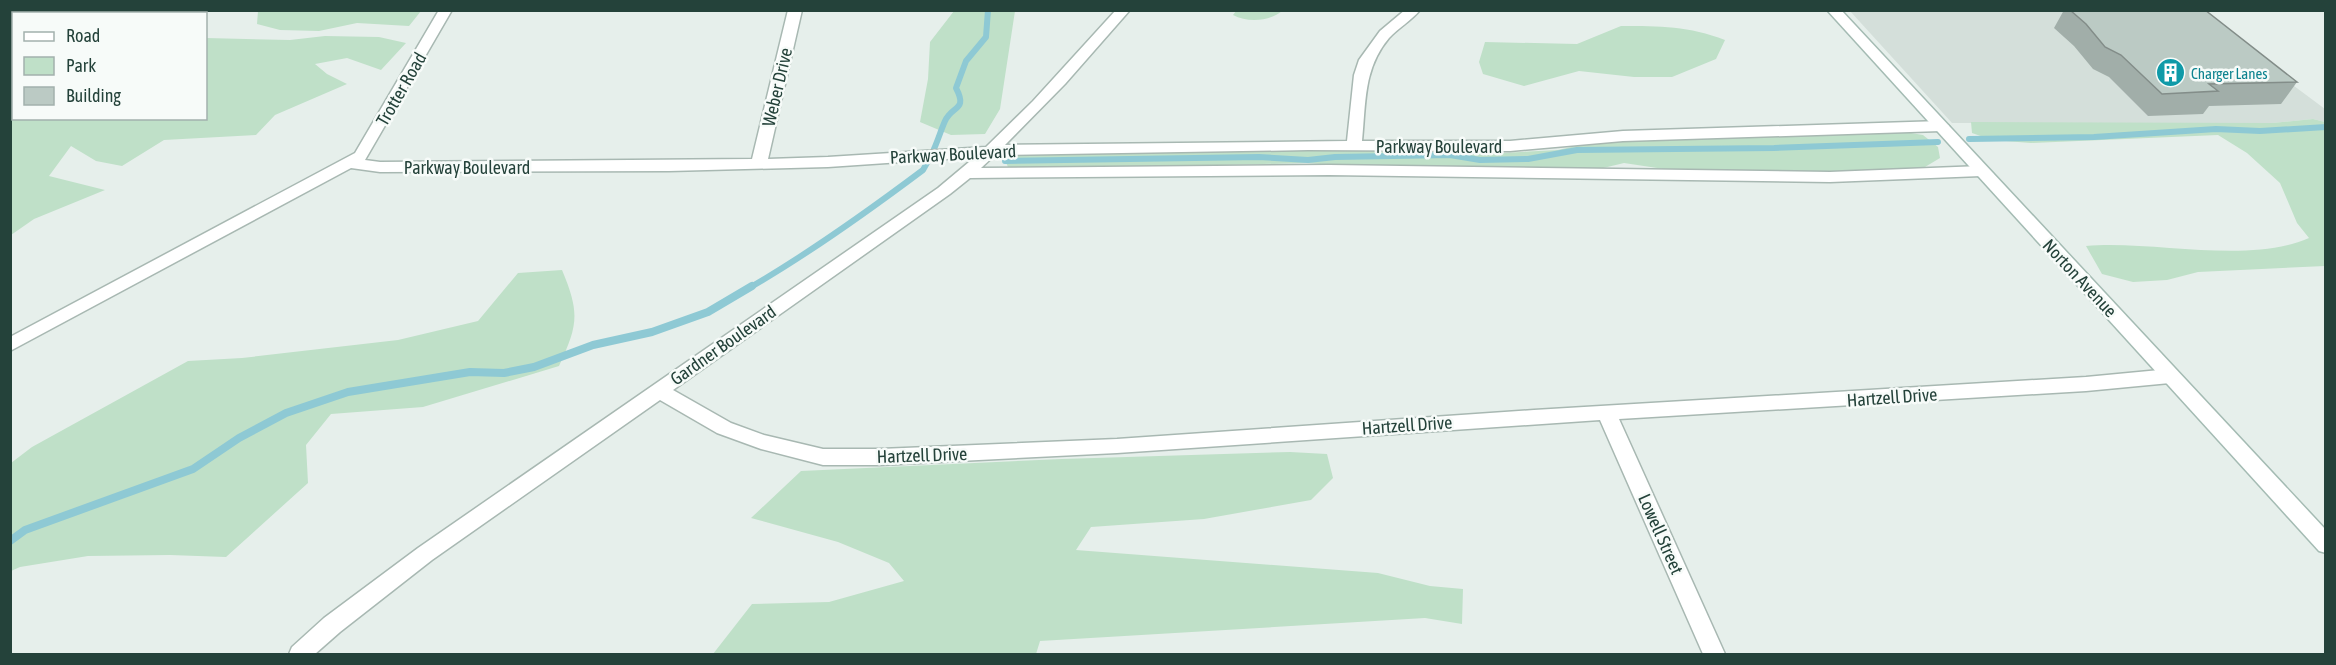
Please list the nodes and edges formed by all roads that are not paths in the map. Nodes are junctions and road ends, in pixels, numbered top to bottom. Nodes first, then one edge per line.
1 (446, 10) edge
2 (795, 10) edge
3 (1124, 10) edge
4 (1414, 10) edge
5 (1833, 10) edge
6 (1941, 126) junction
7 (1354, 146) junction
8 (990, 151) junction
9 (351, 163) junction
10 (759, 164) junction
11 (1981, 171) junction
12 (966, 173) junction
13 (10, 345) edge
14 (2170, 376) junction
15 (658, 390) junction
16 (1607, 414) junction
17 (2325, 545) edge
18 (300, 654) edge
19 (1714, 654) edge

1 - 9 street, Trotter Road
2 - 10 street, Weber Drive
3 - 8 street, Gardner Boulevard
4 - 7 street
5 - 6 street, Norton Avenue
6 - 7 street, Parkway Boulevard
6 - 11 street, Norton Avenue
7 - 8 street, Parkway Boulevard
8 - 10 street, Parkway Boulevard
8 - 12 street, Gardner Boulevard
9 - 10 street, Parkway Boulevard
9 - 13 street
11 - 12 street, Parkway Boulevard
11 - 14 street, Norton Avenue
12 - 15 street, Gardner Boulevard
14 - 16 street, Hartzell Drive
14 - 17 street, Norton Avenue
15 - 16 street, Hartzell Drive
15 - 18 street, Gardner Boulevard
16 - 19 street, Lowell Street

